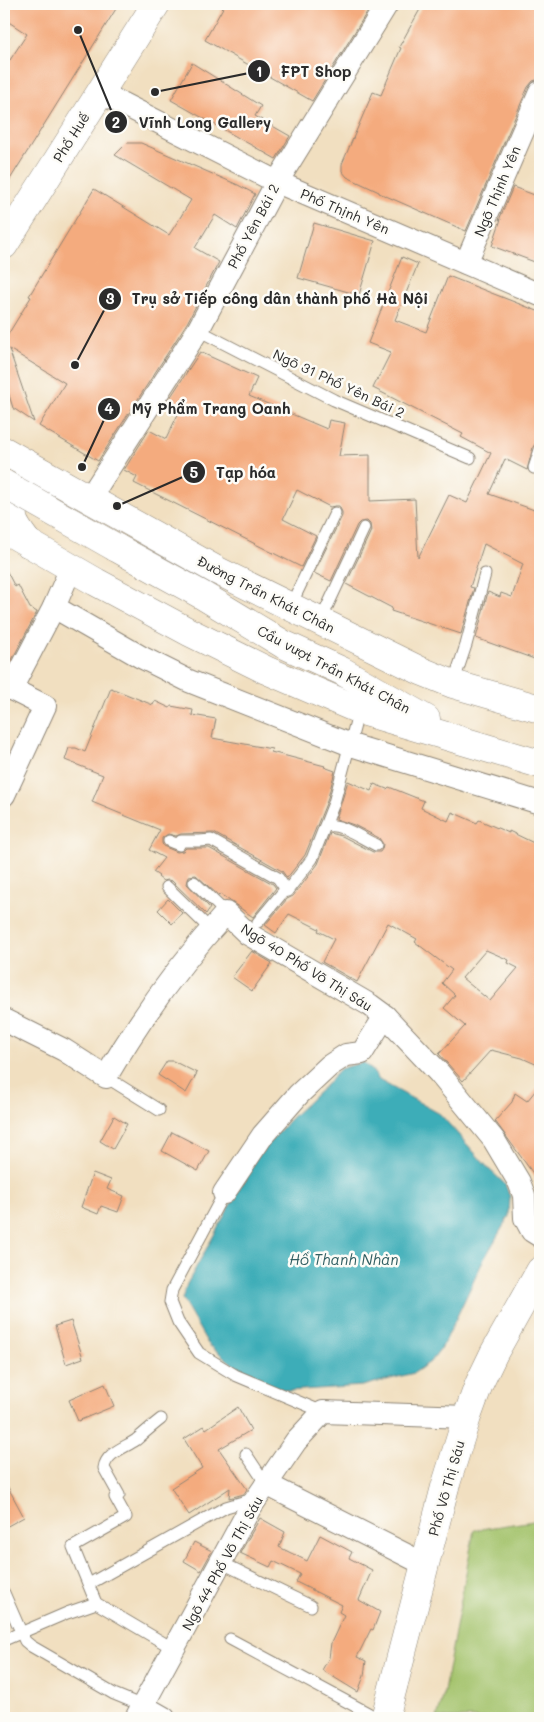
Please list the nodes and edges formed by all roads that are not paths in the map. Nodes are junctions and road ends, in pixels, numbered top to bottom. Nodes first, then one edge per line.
1 (156, 4) edge
2 (387, 4) edge
3 (99, 92) junction
4 (540, 92) edge
5 (277, 182) junction
6 (4, 246) edge
7 (466, 263) junction
8 (540, 293) edge
9 (198, 330) junction
10 (4, 438) edge
11 (540, 450) edge
12 (11, 456) edge
13 (470, 458) dead end
14 (534, 468) dead end
15 (4, 484) edge
16 (89, 499) junction
17 (335, 513) dead end
18 (364, 528) dead end
19 (4, 529) edge
20 (28, 543) junction
21 (71, 568) junction
22 (485, 574) dead end
23 (202, 595) junction
24 (54, 607) junction
25 (290, 608) junction
26 (320, 622) junction
27 (421, 671) junction
28 (453, 684) junction
29 (359, 710) junction
30 (540, 710) edge
31 (466, 742) junction
32 (351, 745) junction
33 (540, 764) edge
34 (4, 795) edge
35 (540, 803) edge
36 (325, 826) junction
37 (169, 841) dead end
38 (376, 846) dead end
39 (194, 882) dead end
40 (166, 887) dead end
41 (287, 891) junction
42 (223, 916) junction
43 (258, 922) dead end
44 (385, 1016) junction
45 (4, 1020) edge
46 (106, 1077) junction
47 (159, 1110) dead end
48 (224, 1193) joint
49 (536, 1233) edge
50 (540, 1271) edge
51 (323, 1412) junction
52 (467, 1417) junction
53 (160, 1419) dead end
54 (246, 1454) dead end
55 (262, 1491) junction
56 (220, 1562) junction
57 (424, 1564) junction
58 (89, 1584) junction
59 (4, 1593) edge
60 (96, 1603) junction
61 (311, 1606) dead end
62 (22, 1631) junction
63 (230, 1638) dead end
64 (4, 1640) edge
65 (174, 1649) junction
66 (139, 1712) edge
67 (164, 1718) edge
68 (375, 1718) edge
69 (386, 1718) edge

1 - 3 main road, Phố Huế
2 - 5 street, Phố Yên Bái 2
3 - 5 street, Phố Thịnh Yên
3 - 6 main road, Phố Huế
4 - 7 street, Ngõ Thịnh Yên
5 - 7 street, Phố Thịnh Yên
5 - 9 street, Phố Yên Bái 2
7 - 8 street, Phố Thịnh Yên
9 - 13 lane, Ngõ 31 Phố Yên Bái 2
9 - 16 street, Phố Yên Bái 2
10 - 12 main road
11 - 14 lane
12 - 16 main road, Đường Trần Khát Chân
15 - 23 main road, Cầu vượt Trần Khát Chân, bridge
16 - 20 main road
16 - 25 main road, Đường Trần Khát Chân
17 - 25 lane
18 - 26 lane
19 - 20 main road
20 - 21 main road
21 - 24 street
21 - 29 main road
22 - 28 lane
23 - 27 main road, Cầu vượt Trần Khát Chân
23 - 31 main road, Cầu vượt Trần Khát Chân
24 - 32 street
24 - 34 street
25 - 26 main road, Đường Trần Khát Chân
26 - 27 main road, Đường Trần Khát Chân
27 - 28 main road, Đường Trần Khát Chân
28 - 30 main road, Đường Trần Khát Chân
29 - 31 main road
29 - 32 lane
31 - 33 main road
32 - 35 street
32 - 36 lane
36 - 38 lane
36 - 41 lane
37 - 41 lane
39 - 42 lane
40 - 42 lane
41 - 43 lane
42 - 44 street, Ngõ 40 Phố Võ Thị Sáu
42 - 46 street
44 - 48 street
44 - 49 street, Ngõ 40 Phố Võ Thị Sáu
45 - 46 street
46 - 47 lane
48 - 51 lane
50 - 52 main road, Phố Võ Thị Sáu
51 - 52 street
51 - 55 street
52 - 57 main road, Phố Võ Thị Sáu
53 - 58 lane
54 - 55 lane
55 - 56 street, Ngõ 44 Phố Võ Thị Sáu
55 - 57 street, Ngõ 44 Phố Võ Thị Sáu
55 - 58 lane
56 - 61 lane
56 - 65 street, Ngõ 44 Phố Võ Thị Sáu
57 - 69 main road, Phố Võ Thị Sáu
58 - 60 lane
59 - 62 lane
60 - 62 lane
60 - 65 lane
62 - 64 lane
62 - 66 lane
63 - 68 lane
65 - 66 street, Ngõ 44 Phố Võ Thị Sáu
66 - 67 street

